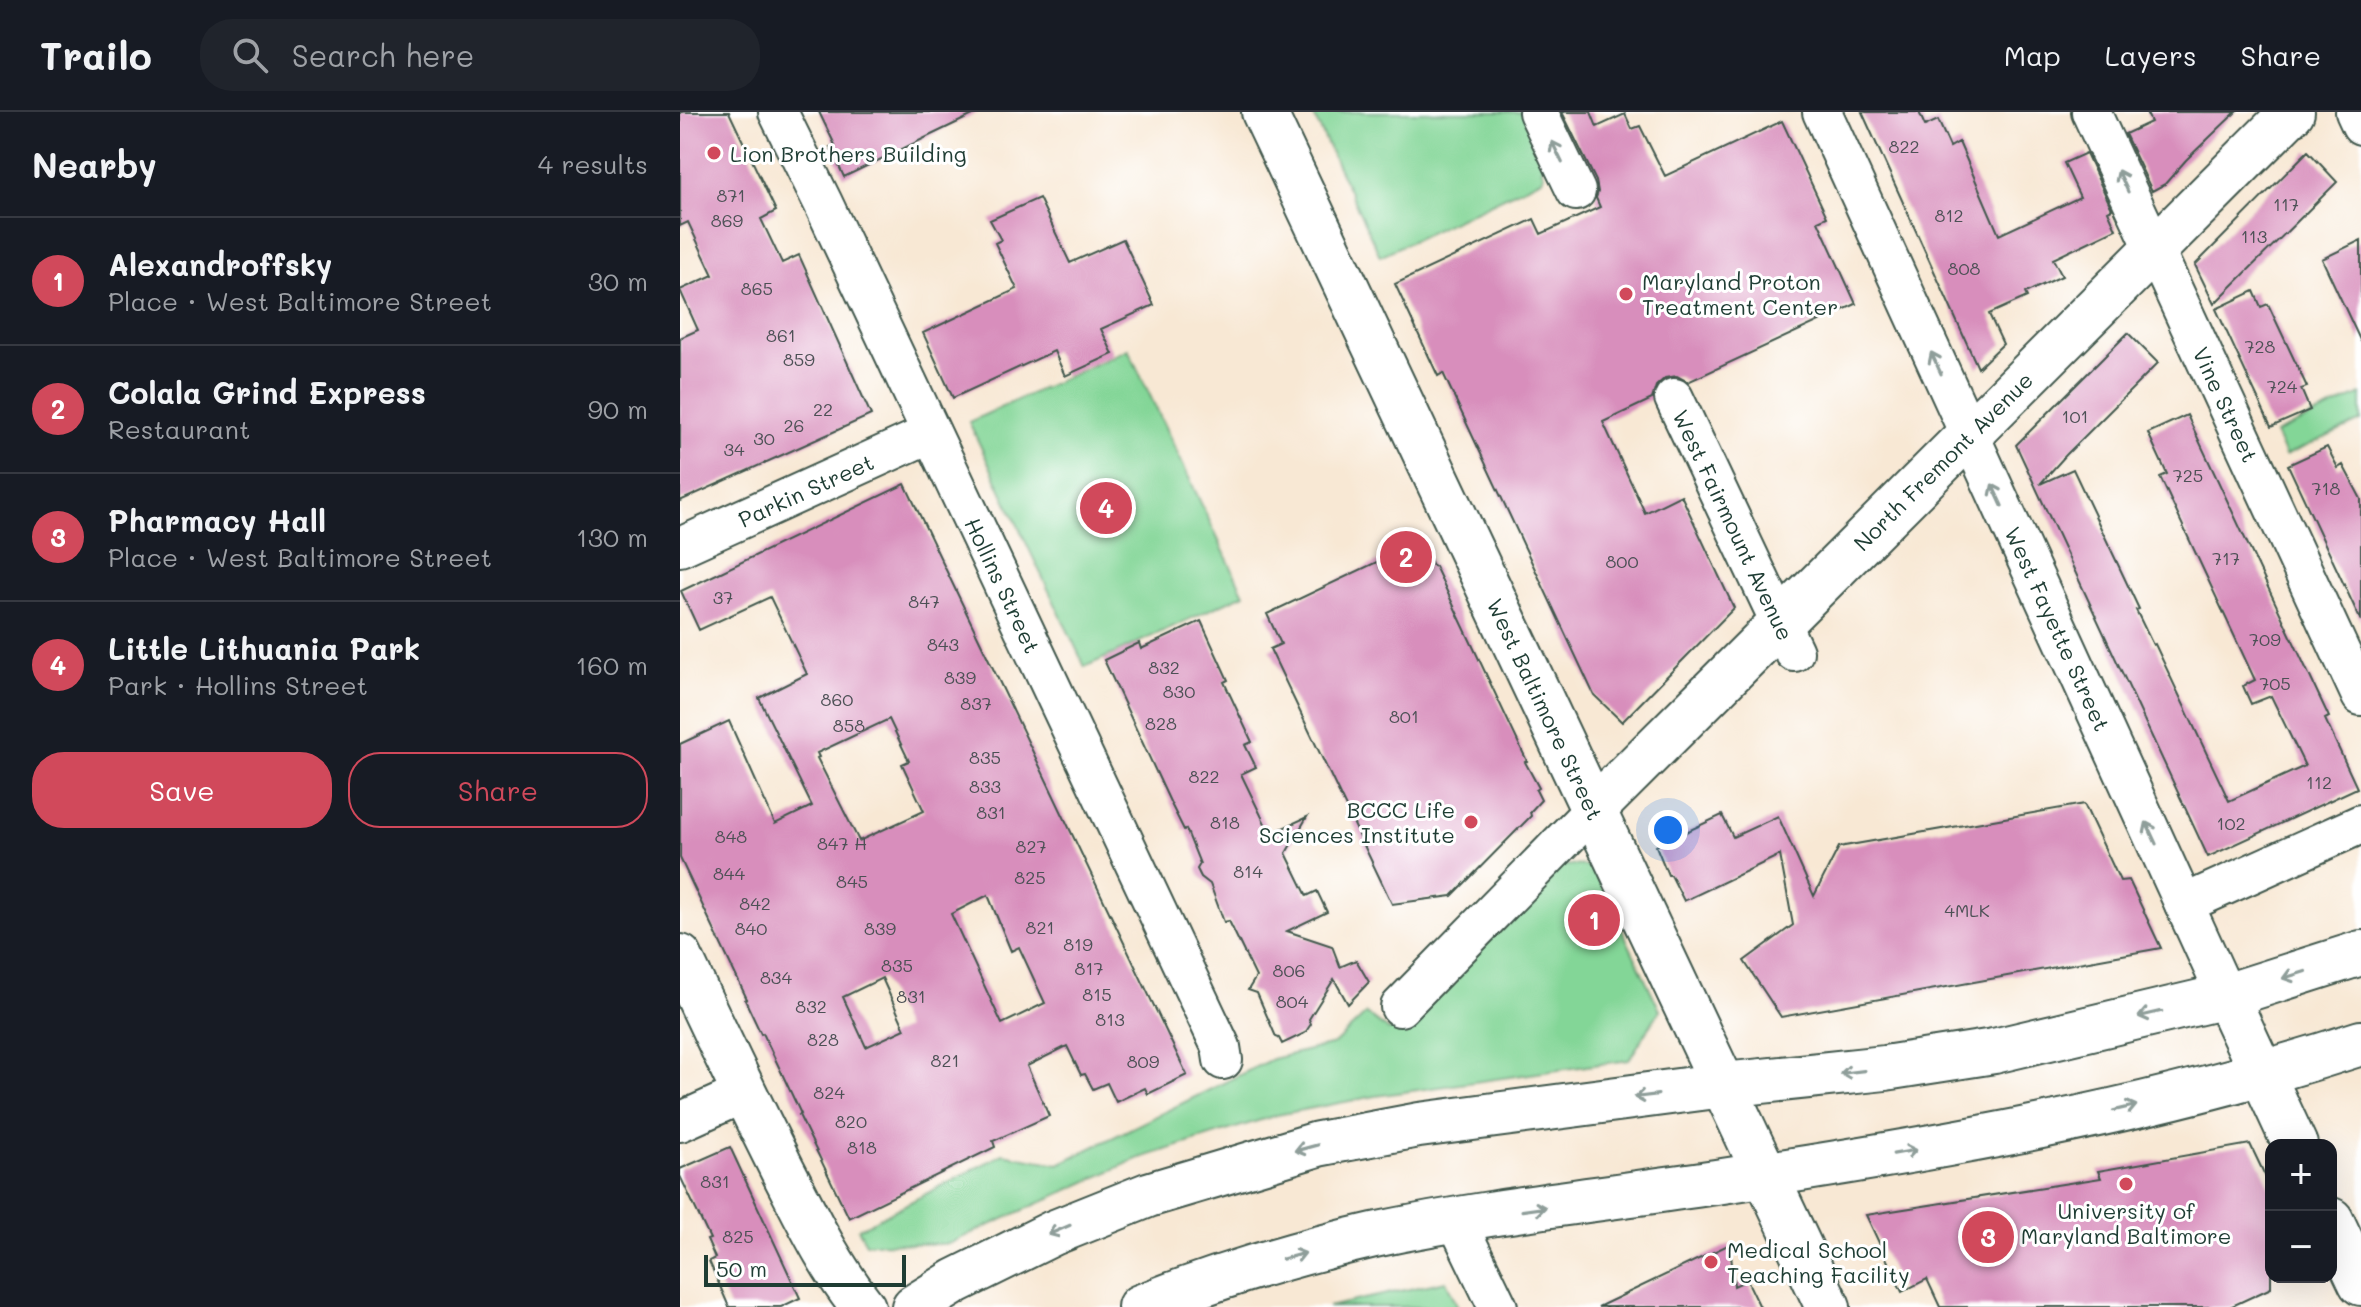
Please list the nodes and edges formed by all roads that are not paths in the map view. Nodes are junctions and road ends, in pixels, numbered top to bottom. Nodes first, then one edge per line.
1 (778, 112) edge
2 (1264, 112) edge
3 (1538, 112) edge
4 (1822, 112) edge
5 (2091, 112) edge
6 (2292, 112) edge
7 (2355, 112) edge
8 (2361, 125) edge
9 (1576, 191) dead end
10 (2155, 249) junction
11 (1674, 398) dead end
12 (931, 433) junction
13 (1969, 434) junction
14 (680, 547) edge
15 (1787, 637) junction
16 (2361, 696) edge
17 (1593, 810) junction
18 (2361, 824) edge
19 (2184, 904) junction
20 (2361, 953) edge
21 (680, 957) edge
22 (2226, 996) junction
23 (1400, 1007) dead end
24 (2361, 1043) edge
25 (1223, 1060) dead end
26 (2263, 1075) junction
27 (1724, 1085) junction
28 (744, 1093) junction
29 (680, 1122) edge
30 (2292, 1139) edge
31 (1765, 1174) junction
32 (1456, 1220) junction
33 (2337, 1231) edge
34 (829, 1261) junction
35 (2359, 1272) edge
36 (831, 1307) edge
37 (863, 1307) edge
38 (914, 1307) edge
39 (1140, 1307) edge
40 (1498, 1307) edge
41 (1828, 1307) edge

1 - 12 street, Hollins Street
2 - 17 main road, West Baltimore Street
9 -> 3 street
13 -> 4 street, West Fayette Street
10 -> 5 street, Vine Street
6 - 10 main road, North Fremont Avenue
7 - 8 street
10 - 13 main road, North Fremont Avenue
10 - 16 street, Vine Street
11 - 15 street, West Fairmount Avenue
12 - 14 street, Parkin Street
12 - 25 street, Hollins Street
13 - 15 main road, North Fremont Avenue
19 -> 13 street, West Fayette Street
15 - 17 main road, North Fremont Avenue
17 - 23 street
17 - 27 main road, West Baltimore Street
18 - 19 street
19 - 22 street, West Fayette Street
20 -> 22 main road
21 - 28 main road
22 - 26 main road, West Fayette Street
22 -> 27 main road
24 - 26 main road
26 - 30 main road, West Fayette Street
31 -> 26 main road
27 - 31 main road, West Baltimore Street
27 -> 38 main road
28 - 29 street
28 - 34 main road
32 -> 31 main road
31 - 41 main road, West Baltimore Street
39 -> 32 main road
32 - 40 street
33 - 35 main road
34 - 36 main road
34 - 37 main road

